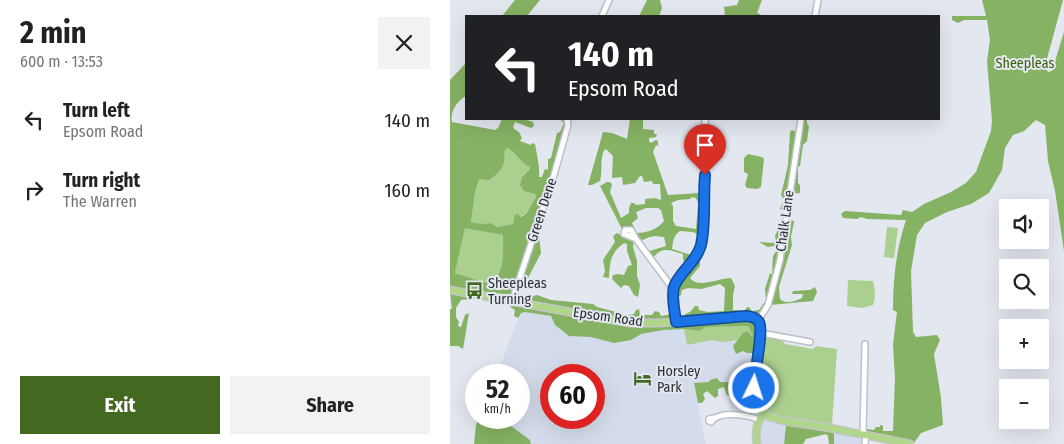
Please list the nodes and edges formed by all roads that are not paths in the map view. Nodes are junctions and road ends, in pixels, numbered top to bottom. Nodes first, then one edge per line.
1 (609, 0) edge
2 (818, 0) edge
3 (602, 15) edge
4 (815, 15) edge
5 (568, 120) edge
6 (705, 120) edge
7 (801, 120) edge
8 (636, 239) dead end
9 (673, 288) junction
10 (450, 290) edge
11 (512, 301) junction
12 (758, 321) junction
13 (676, 322) junction
14 (761, 333) junction
15 (810, 342) dead end
16 (865, 344) dead end
17 (764, 413) junction
18 (713, 418) dead end
19 (759, 420) junction
20 (864, 434) junction
21 (757, 444) edge
22 (865, 444) edge
23 (910, 444) edge

1 - 3 street
2 - 4 street
5 - 11 street, Green Dene
6 - 9 street
7 - 12 street, Chalk Lane
8 - 9 street
9 - 13 street
10 - 11 main road, Epsom Road
11 - 13 main road, Epsom Road
12 - 13 main road, Epsom Road
12 - 14 main road
14 - 15 street
14 - 17 main road
16 - 20 street
17 - 19 main road
17 - 20 main road
18 - 19 street
19 - 21 main road
20 - 22 street
20 - 23 main road

